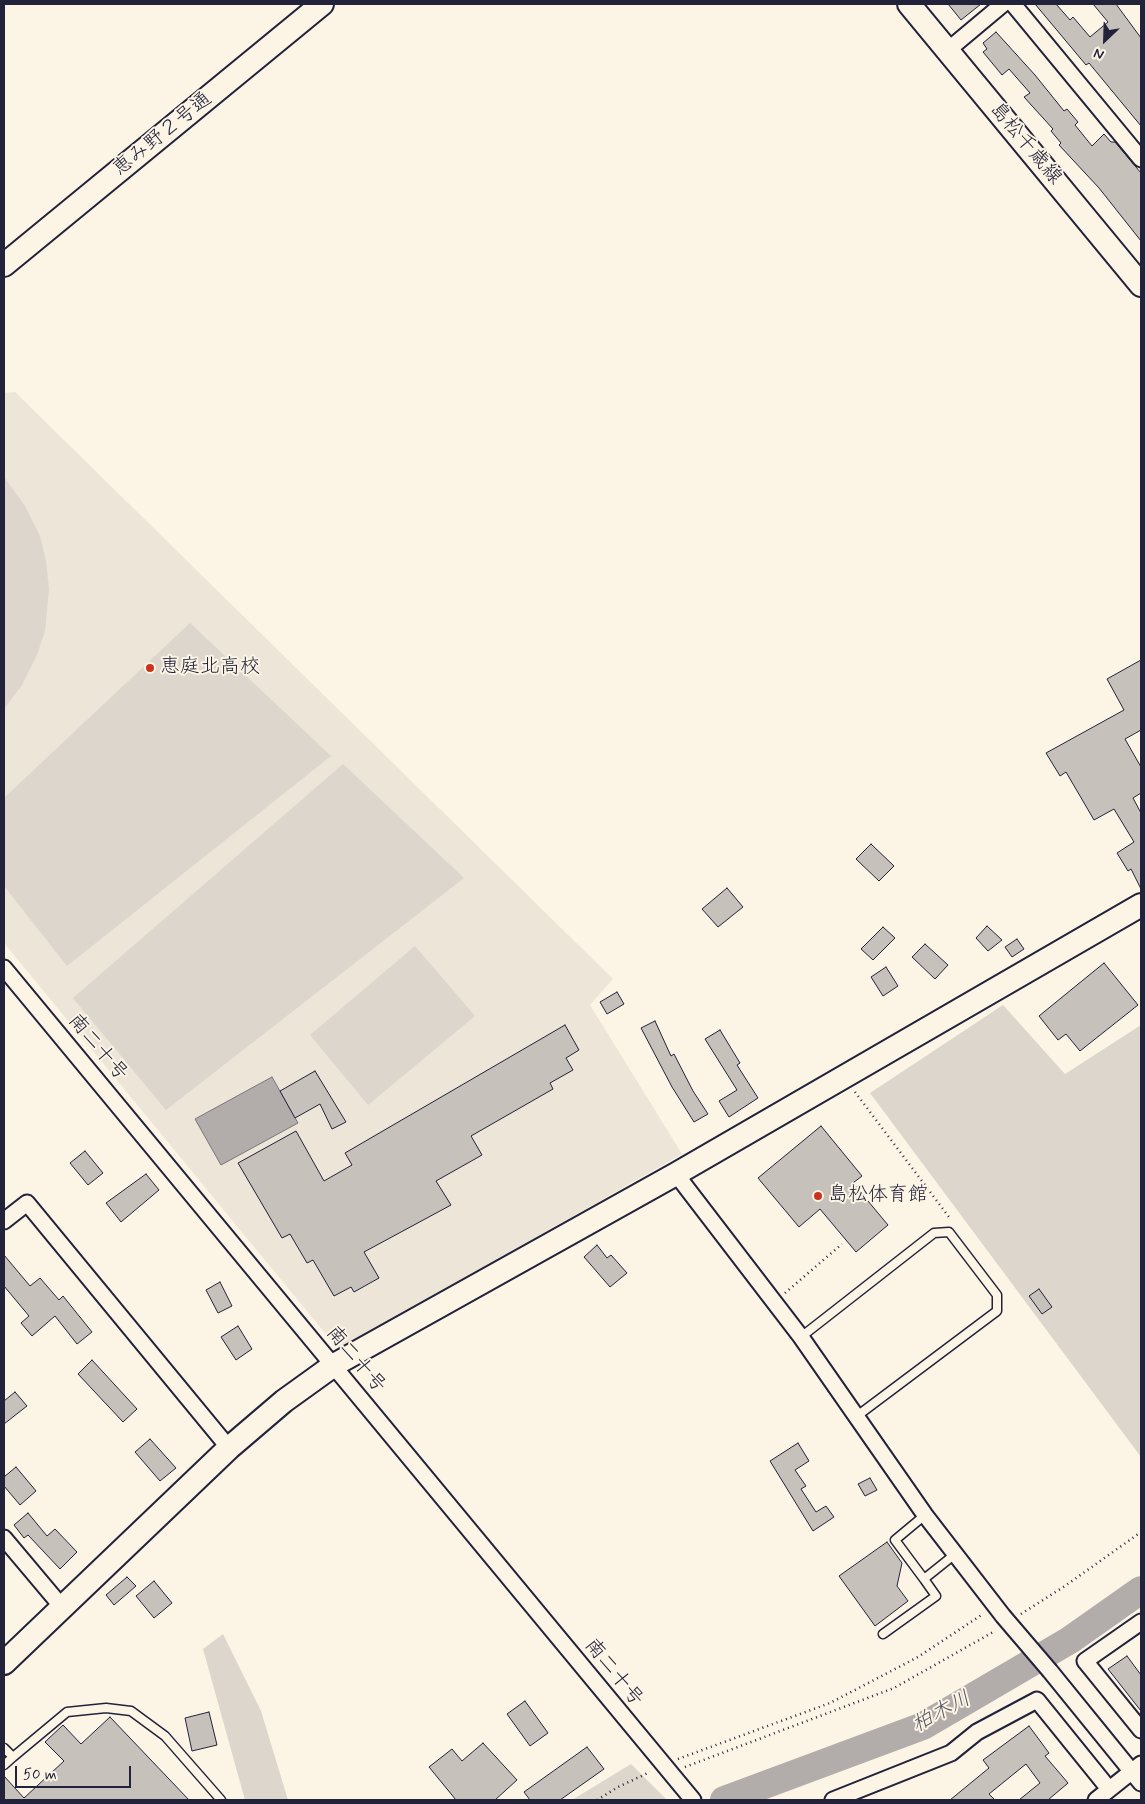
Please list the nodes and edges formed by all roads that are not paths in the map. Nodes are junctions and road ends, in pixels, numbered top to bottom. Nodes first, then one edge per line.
1 (322, 4) edge
2 (909, 4) edge
3 (1003, 4) edge
4 (1013, 4) edge
5 (948, 50) junction
6 (1141, 159) edge
7 (4, 265) edge
8 (1141, 284) edge
9 (1141, 905) edge
10 (4, 968) edge
11 (676, 1174) junction
12 (4, 1222) edge
13 (801, 1337) junction
14 (334, 1365) junction
15 (857, 1416) junction
16 (229, 1448) junction
17 (925, 1515) junction
18 (4, 1538) edge
19 (954, 1555) junction
20 (924, 1578) junction
21 (62, 1607) junction
22 (1141, 1622) edge
23 (883, 1634) dead end
24 (4, 1663) edge
25 (1141, 1730) edge
26 (4, 1748) edge
27 (12, 1757) junction
28 (4, 1765) edge
29 (1136, 1768) edge
30 (1141, 1784) edge
31 (1109, 1790) junction
32 (841, 1799) edge
33 (221, 1800) edge
34 (693, 1800) edge
35 (1096, 1800) edge

1 - 7 street, 恵み野２号通
2 - 5 street, 島松千歳線
3 - 5 street
4 - 6 street
5 - 8 street, 島松千歳線
9 - 11 street
10 - 14 street, 南二十号
11 - 13 street
11 - 14 street
12 - 16 street
13 - 15 street
13 - 15 lane
14 - 16 street
14 - 34 street, 南二十号
15 - 17 street
16 - 21 street
17 - 19 street
17 - 20 lane
18 - 21 street
19 - 20 lane
19 - 29 street, bridge
20 - 23 lane
21 - 24 street
22 - 25 street
26 - 27 lane
27 - 28 lane
27 - 33 lane
29 - 30 street
29 - 31 street
31 - 32 street
31 - 35 street

